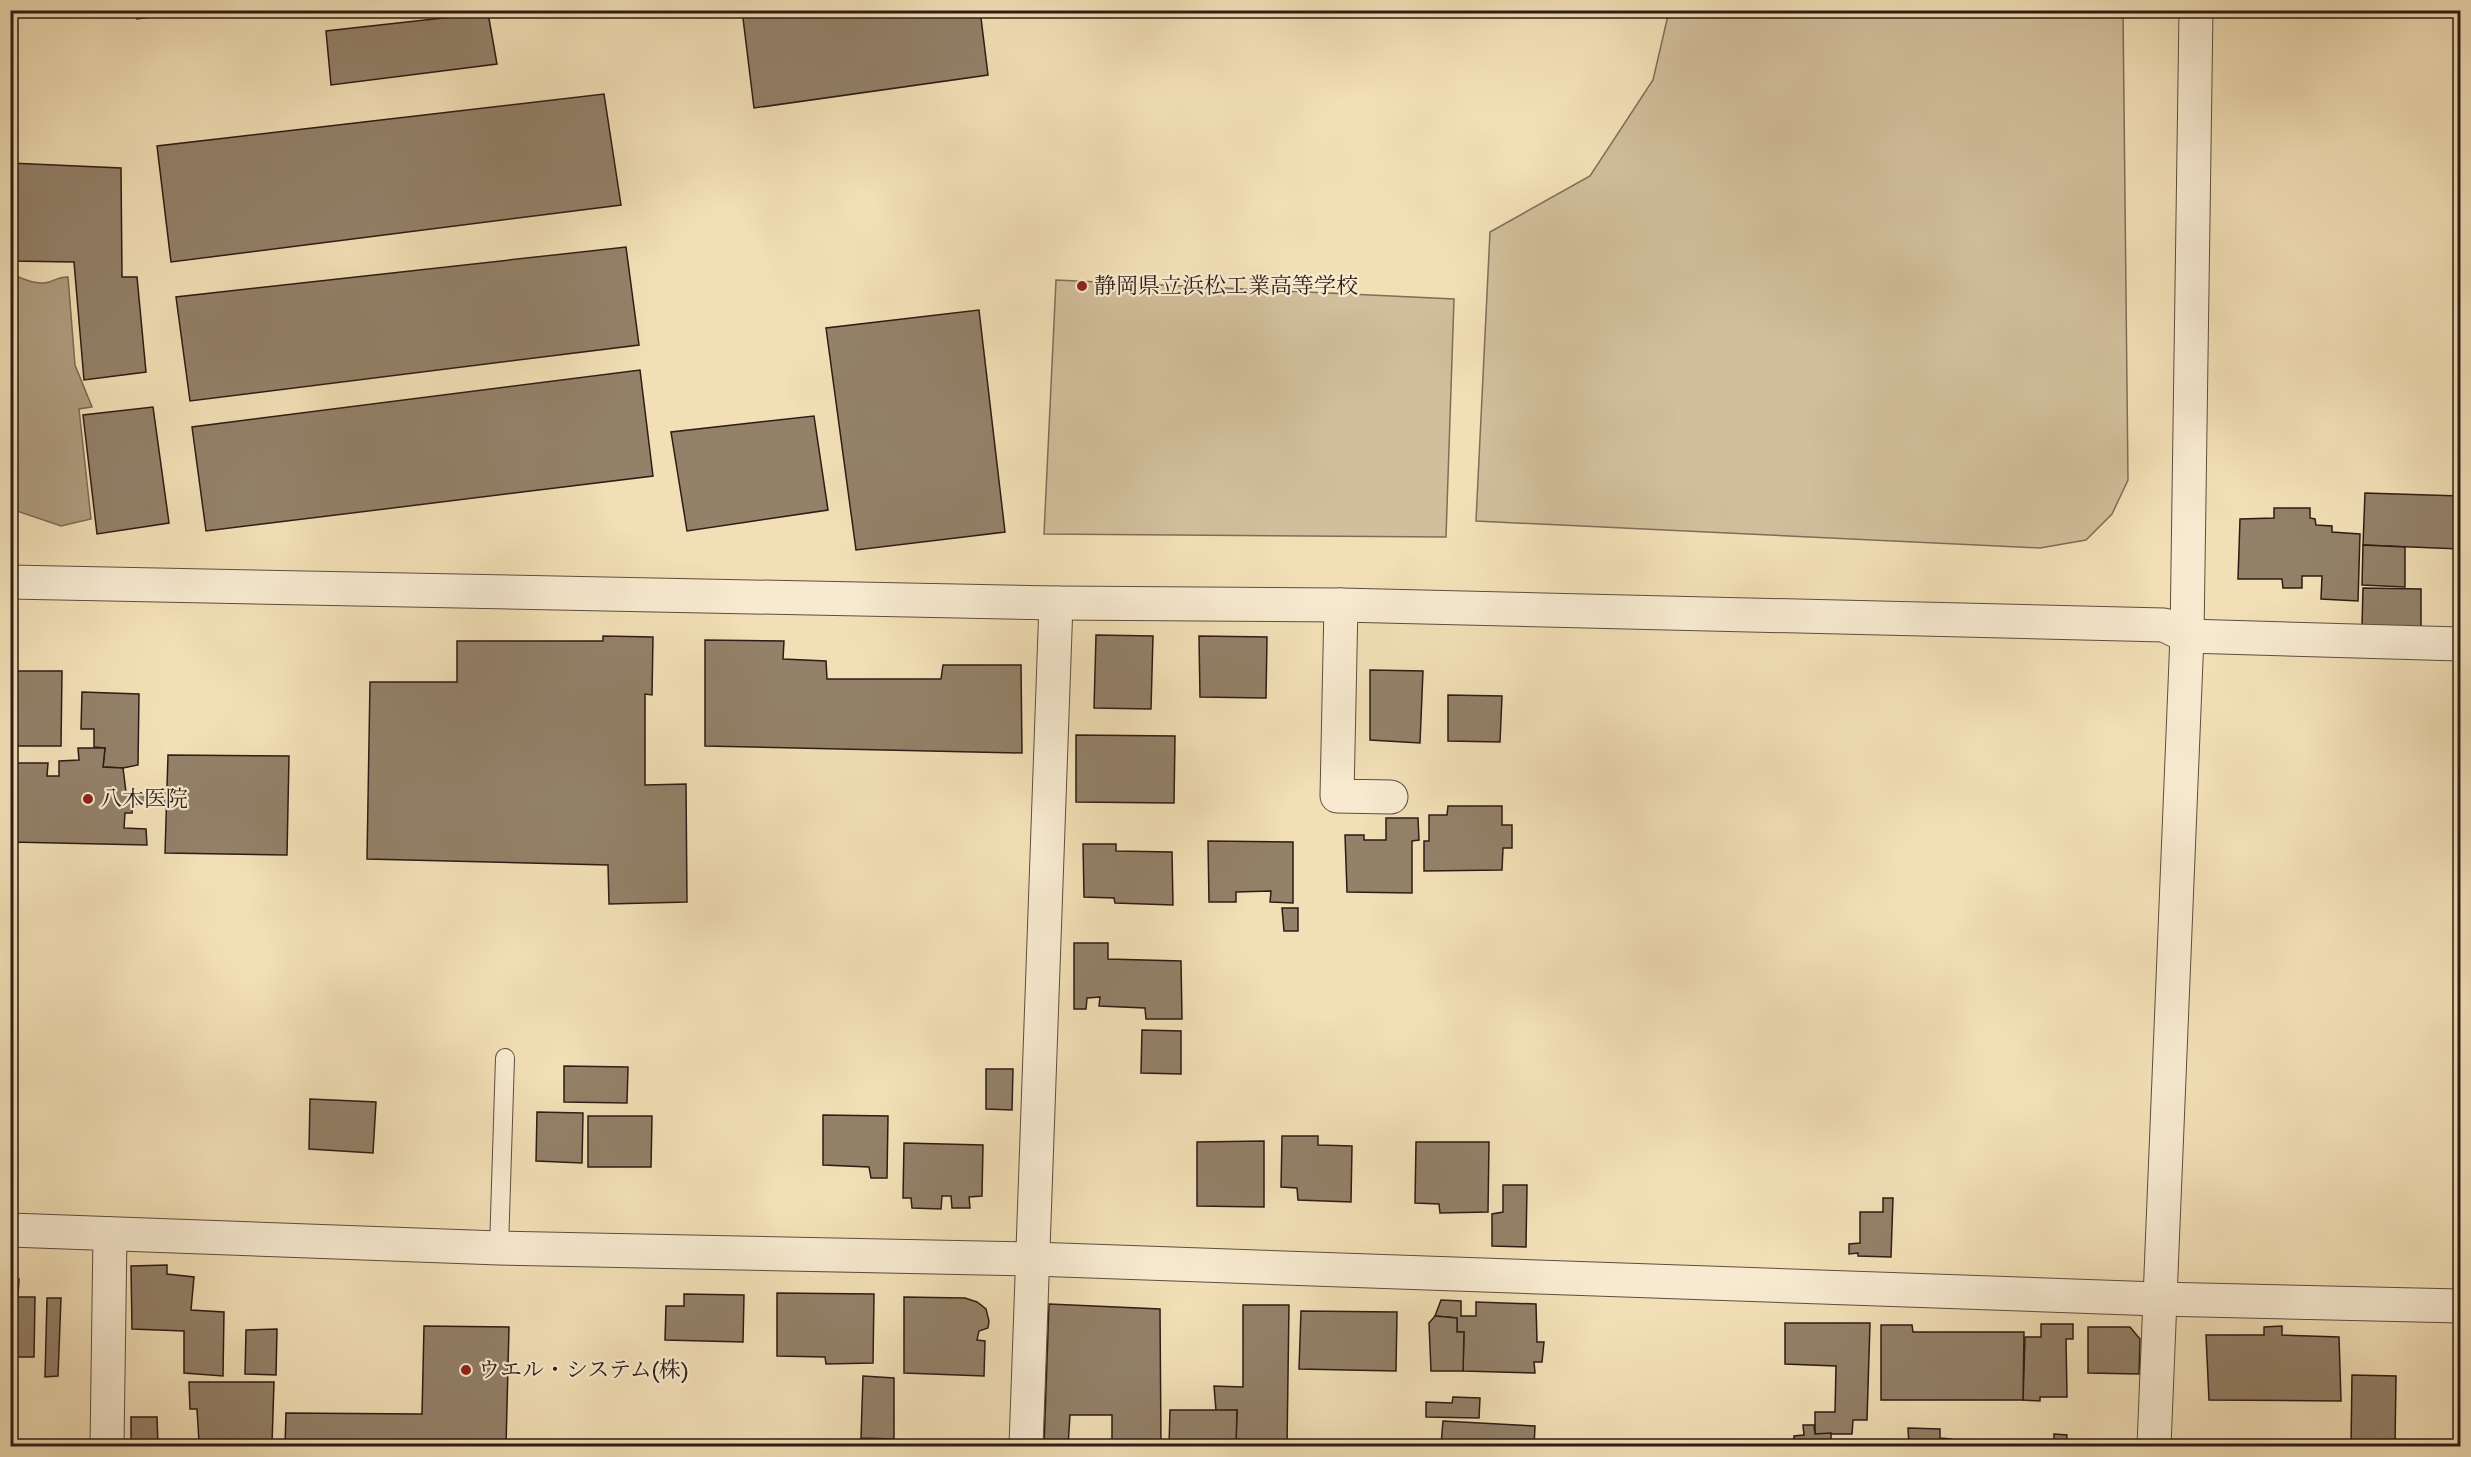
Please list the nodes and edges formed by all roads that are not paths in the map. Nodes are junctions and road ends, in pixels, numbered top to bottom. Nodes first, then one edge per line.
1 (2196, 10) edge
2 (10, 582) edge
3 (1056, 603) junction
4 (1341, 605) junction
5 (2187, 636) junction
6 (2460, 644) edge
7 (1391, 797) dead end
8 (505, 1058) dead end
9 (10, 1230) edge
10 (110, 1234) junction
11 (499, 1248) junction
12 (1033, 1259) junction
13 (2158, 1299) junction
14 (2460, 1306) edge
15 (107, 1446) edge
16 (1026, 1446) edge
17 (2154, 1446) edge

1 - 5 street
2 - 3 street
3 - 4 street
3 - 12 street
4 - 5 street
4 - 7 street
5 - 6 street
5 - 13 street
8 - 11 lane
9 - 10 street
10 - 11 street
10 - 15 street
11 - 12 street
12 - 13 street
12 - 16 street
13 - 14 street
13 - 17 street

